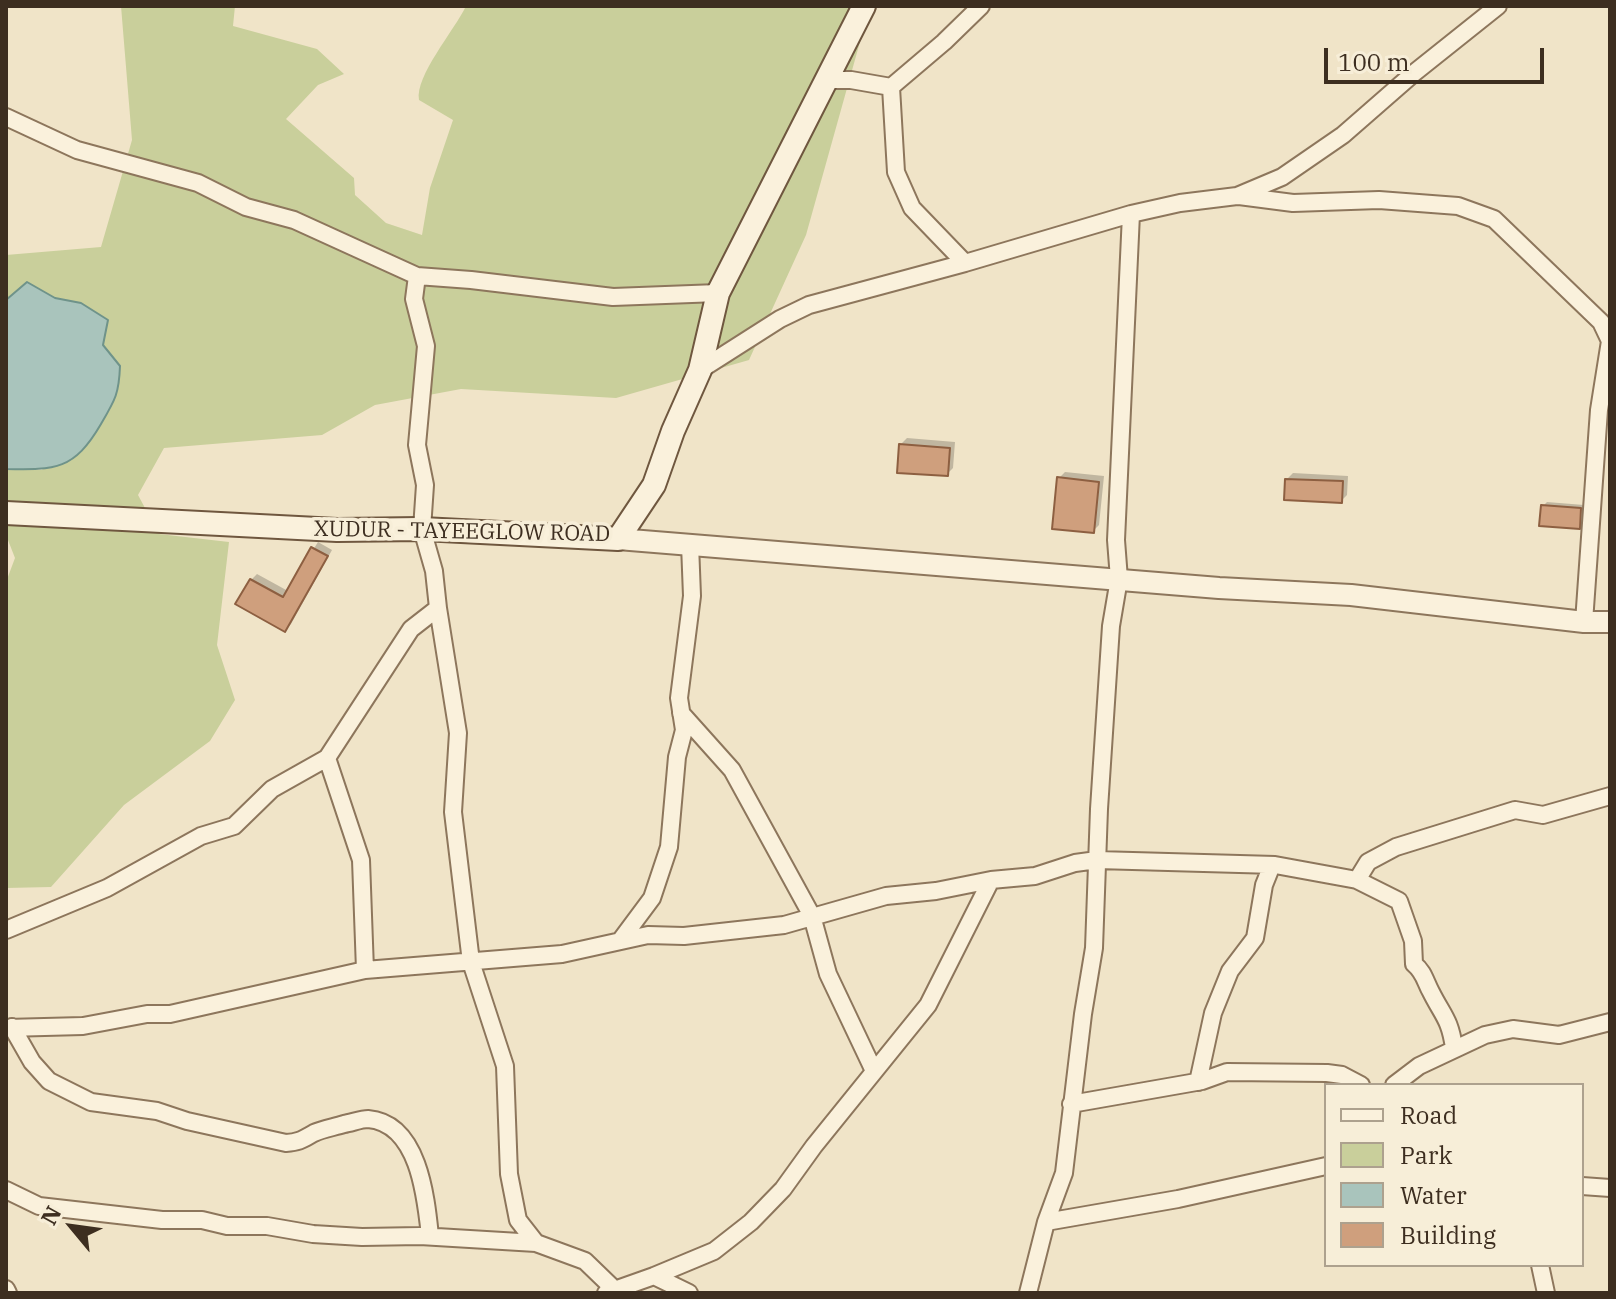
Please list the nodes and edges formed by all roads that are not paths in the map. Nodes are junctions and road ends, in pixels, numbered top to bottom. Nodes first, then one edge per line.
1 (864, 6) edge
2 (981, 6) edge
3 (1498, 6) edge
4 (828, 80) junction
5 (891, 87) junction
6 (6, 117) edge
7 (1237, 196) junction
8 (1131, 214) junction
9 (965, 263) junction
10 (417, 276) junction
11 (718, 293) junction
12 (700, 370) junction
13 (6, 513) edge
14 (422, 529) junction
15 (618, 539) junction
16 (690, 544) junction
17 (1119, 579) junction
18 (438, 608) junction
19 (1584, 622) junction
20 (1610, 622) edge
21 (681, 713) junction
22 (327, 758) junction
23 (1610, 796) edge
24 (1097, 860) junction
25 (1272, 865) junction
26 (991, 880) junction
27 (1357, 880) junction
28 (812, 916) junction
29 (6, 930) edge
30 (620, 941) junction
31 (471, 962) junction
32 (365, 970) junction
33 (1610, 1022) edge
34 (9, 1028) edge
35 (1454, 1048) junction
36 (874, 1071) junction
37 (1198, 1082) junction
38 (1357, 1083) edge
39 (1397, 1083) edge
40 (1071, 1104) junction
41 (1324, 1166) edge
42 (1584, 1186) edge
43 (1610, 1188) edge
44 (6, 1190) edge
45 (1046, 1222) junction
46 (430, 1236) junction
47 (536, 1243) junction
48 (1540, 1267) edge
49 (654, 1276) junction
50 (610, 1291) edge
51 (689, 1293) edge
52 (1028, 1293) edge
53 (1546, 1293) edge

1 - 4 main road, XUDUR - TAYEEGLOW ROAD
2 - 5 street
3 - 7 street
4 - 5 street
4 - 11 main road, XUDUR - TAYEEGLOW ROAD
5 - 9 street
6 - 10 street
7 - 8 street
7 - 19 street
8 - 9 street
8 - 17 street
9 - 12 street
10 - 11 street
10 - 14 street
11 - 12 main road, XUDUR - TAYEEGLOW ROAD
12 - 15 main road, XUDUR - TAYEEGLOW ROAD
13 - 14 main road, XUDUR - TAYEEGLOW ROAD
14 - 15 main road, XUDUR - TAYEEGLOW ROAD
14 - 18 street
15 - 16 street
16 - 17 street
16 - 21 street
17 - 19 street
17 - 24 street
18 - 22 street
18 - 31 street
19 - 20 street
21 - 28 street
21 - 30 street
22 - 29 street
22 - 32 street
23 - 27 street
24 - 25 street
24 - 26 street
24 - 40 street
25 - 27 street
25 - 37 street
26 - 28 street
26 - 36 street
27 - 35 street
28 - 30 street
28 - 36 street
30 - 31 street
31 - 32 street
31 - 47 street
32 - 34 street
33 - 35 street
34 - 46 street
35 - 39 street
36 - 49 street
37 - 38 street
37 - 40 street
40 - 45 street
41 - 45 street
42 - 43 street
44 - 46 street
45 - 52 street
46 - 47 street
47 - 50 street
48 - 53 street
49 - 50 street
49 - 51 street

